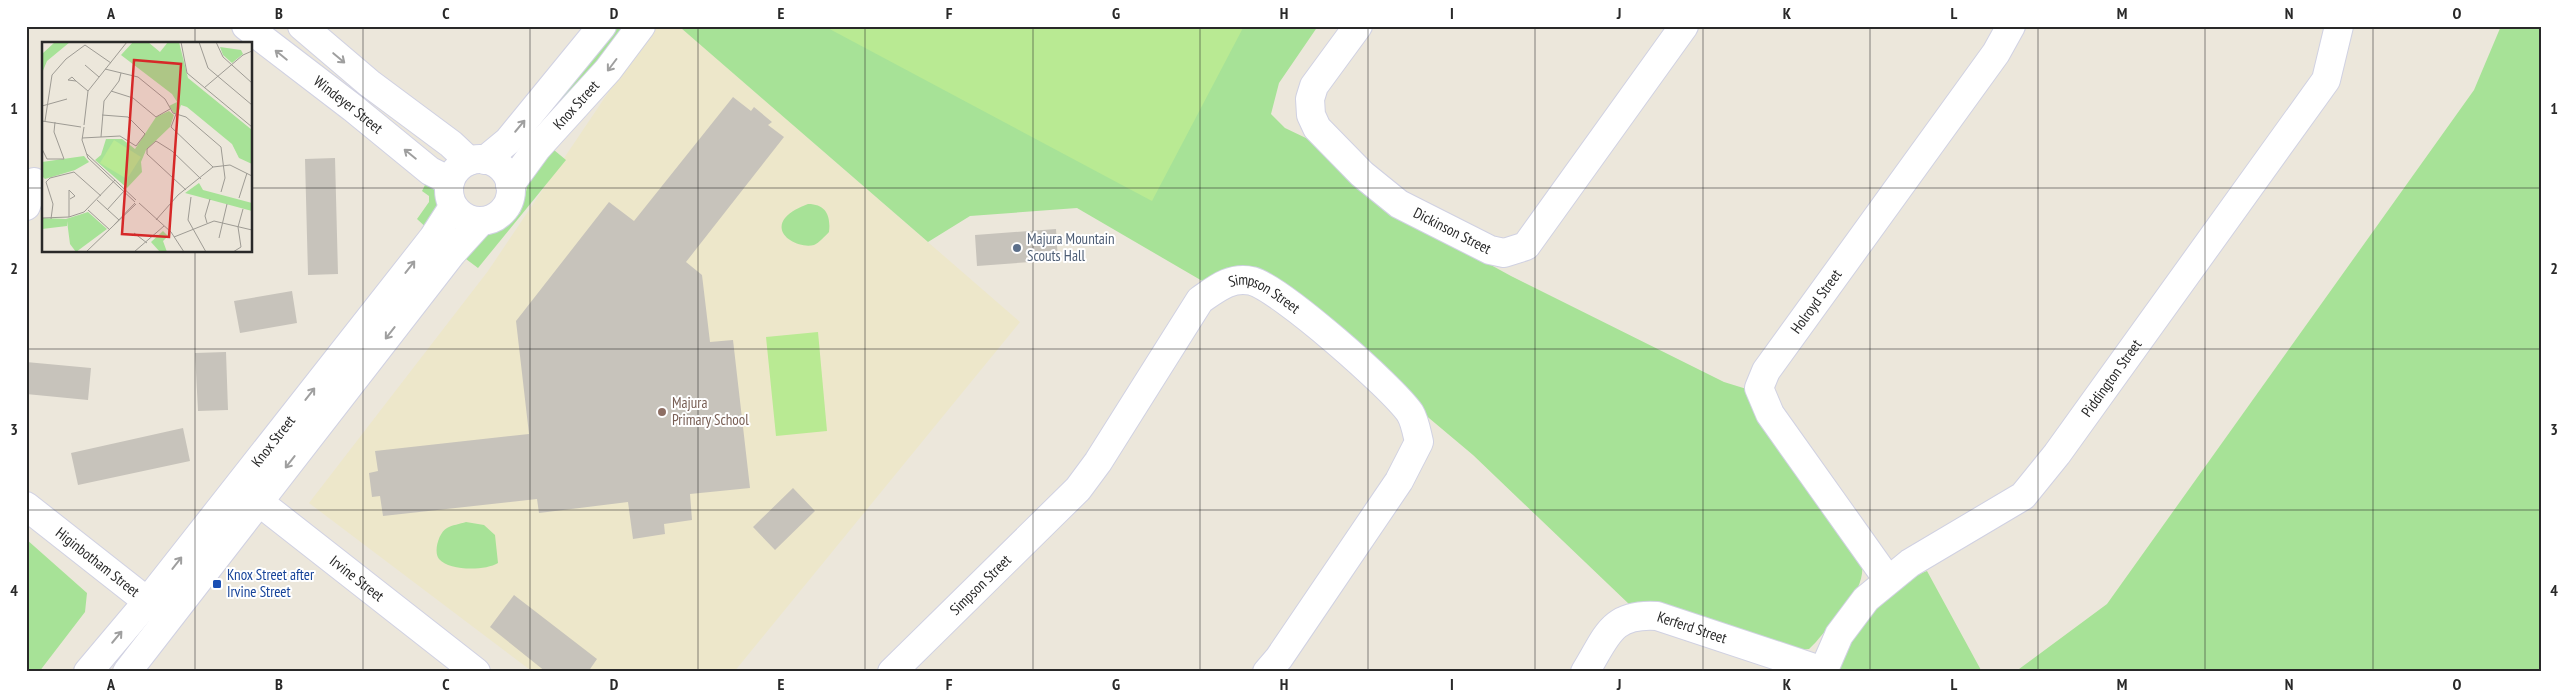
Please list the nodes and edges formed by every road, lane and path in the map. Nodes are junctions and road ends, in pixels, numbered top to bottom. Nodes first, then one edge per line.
1 (246, 26) edge
2 (302, 26) edge
3 (602, 26) edge
4 (641, 26) edge
5 (1358, 26) edge
6 (1684, 26) edge
7 (2011, 26) edge
8 (2339, 26) edge
9 (477, 160) junction
10 (510, 185) junction
11 (452, 194) junction
12 (481, 222) junction
13 (238, 486) junction
14 (259, 502) junction
15 (26, 506) edge
16 (1888, 580) junction
17 (147, 602) junction
18 (169, 619) junction
19 (1823, 671) edge
20 (88, 672) edge
21 (127, 672) edge
22 (476, 672) edge
23 (892, 672) edge
24 (1267, 672) edge
25 (1585, 672) edge

11 -> 1 street, Windeyer Street
2 -> 9 street, Windeyer Street
9 -> 3 street, Knox Street
4 -> 10 street, Knox Street
5 - 6 street, Dickinson Street
7 - 16 street, Holroyd Street
8 - 16 street, Piddington Street
9 - 10 street
9 - 11 street
10 - 12 street
11 - 12 street
13 -> 11 street, Knox Street
12 -> 14 street, Knox Street
13 - 14 street, Irvine Street
17 -> 13 street, Knox Street
14 - 18 street, Knox Street
14 - 22 street, Irvine Street
15 - 17 street, Higinbotham Street
16 - 19 street, Piddington Street
17 - 18 street, Higinbotham Street
20 -> 17 street, Knox Street
18 - 21 street, Knox Street
19 - 25 street, Kerferd Street
23 - 24 street, Simpson Street

